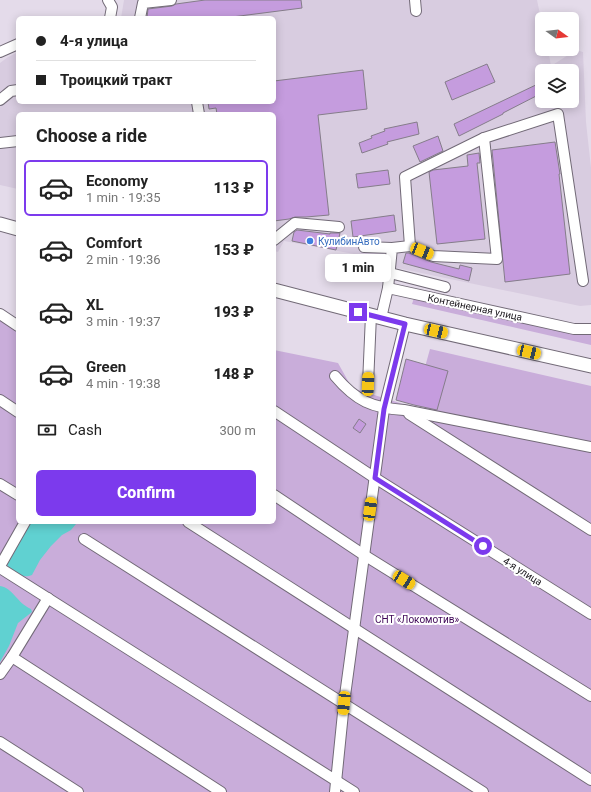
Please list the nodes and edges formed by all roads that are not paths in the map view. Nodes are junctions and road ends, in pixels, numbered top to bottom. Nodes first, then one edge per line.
1 (171, 0) edge
2 (415, 0) edge
3 (110, 1) edge
4 (416, 11) dead end
5 (110, 16) edge
6 (140, 16) edge
7 (16, 45) edge
8 (0, 52) edge
9 (16, 90) edge
10 (0, 100) edge
11 (484, 138) junction
12 (16, 141) edge
13 (0, 143) edge
14 (0, 224) edge
15 (339, 227) dead end
16 (16, 228) edge
17 (276, 238) edge
18 (410, 246) junction
19 (364, 247) dead end
20 (392, 248) junction
21 (390, 273) junction
22 (583, 281) dead end
23 (445, 287) dead end
24 (388, 288) junction
25 (276, 291) edge
26 (0, 314) edge
27 (376, 317) junction
28 (405, 324) junction
29 (16, 325) edge
30 (591, 328) edge
31 (591, 366) edge
32 (335, 376) dead end
33 (368, 384) dead end
34 (0, 400) edge
35 (384, 409) junction
36 (404, 410) junction
37 (16, 411) edge
38 (276, 412) edge
39 (591, 447) edge
40 (375, 478) junction
41 (0, 484) edge
42 (16, 494) edge
43 (276, 496) edge
44 (24, 524) edge
45 (191, 524) edge
46 (591, 530) edge
47 (84, 539) dead end
48 (364, 555) junction
49 (0, 568) edge
50 (48, 598) junction
51 (591, 614) edge
52 (354, 629) junction
53 (12, 657) junction
54 (0, 674) edge
55 (591, 696) edge
56 (344, 703) junction
57 (0, 742) edge
58 (591, 780) edge
59 (337, 781) junction
60 (78, 792) edge
61 (221, 792) edge
62 (335, 792) edge
63 (354, 792) edge
64 (482, 792) edge

1 - 6 street
2 - 4 street
3 - 5 street
7 - 8 street
9 - 10 street
11 - 18 street
11 - 18 street
11 - 22 street
12 - 13 street
14 - 16 main road
15 - 17 street
18 - 20 street
19 - 20 street
20 - 21 street
21 - 23 street
21 - 24 street
24 - 27 street
24 - 30 street, Контейнерная улица
25 - 27 main road
26 - 29 street
27 - 28 main road
27 - 33 street
28 - 31 main road
28 - 35 street
32 - 35 street
34 - 37 street
35 - 36 street
35 - 40 street
36 - 39 street
36 - 46 street
38 - 40 street, 4-я улица
40 - 48 street
40 - 51 street, 4-я улица
41 - 42 street
43 - 48 street
44 - 49 street
45 - 52 street
47 - 56 street
48 - 52 street
48 - 55 street
49 - 50 street
50 - 53 street
50 - 59 street
52 - 56 street
52 - 58 street
53 - 54 street
53 - 61 street
56 - 59 street
56 - 64 street
57 - 60 street
59 - 62 street
59 - 63 street

